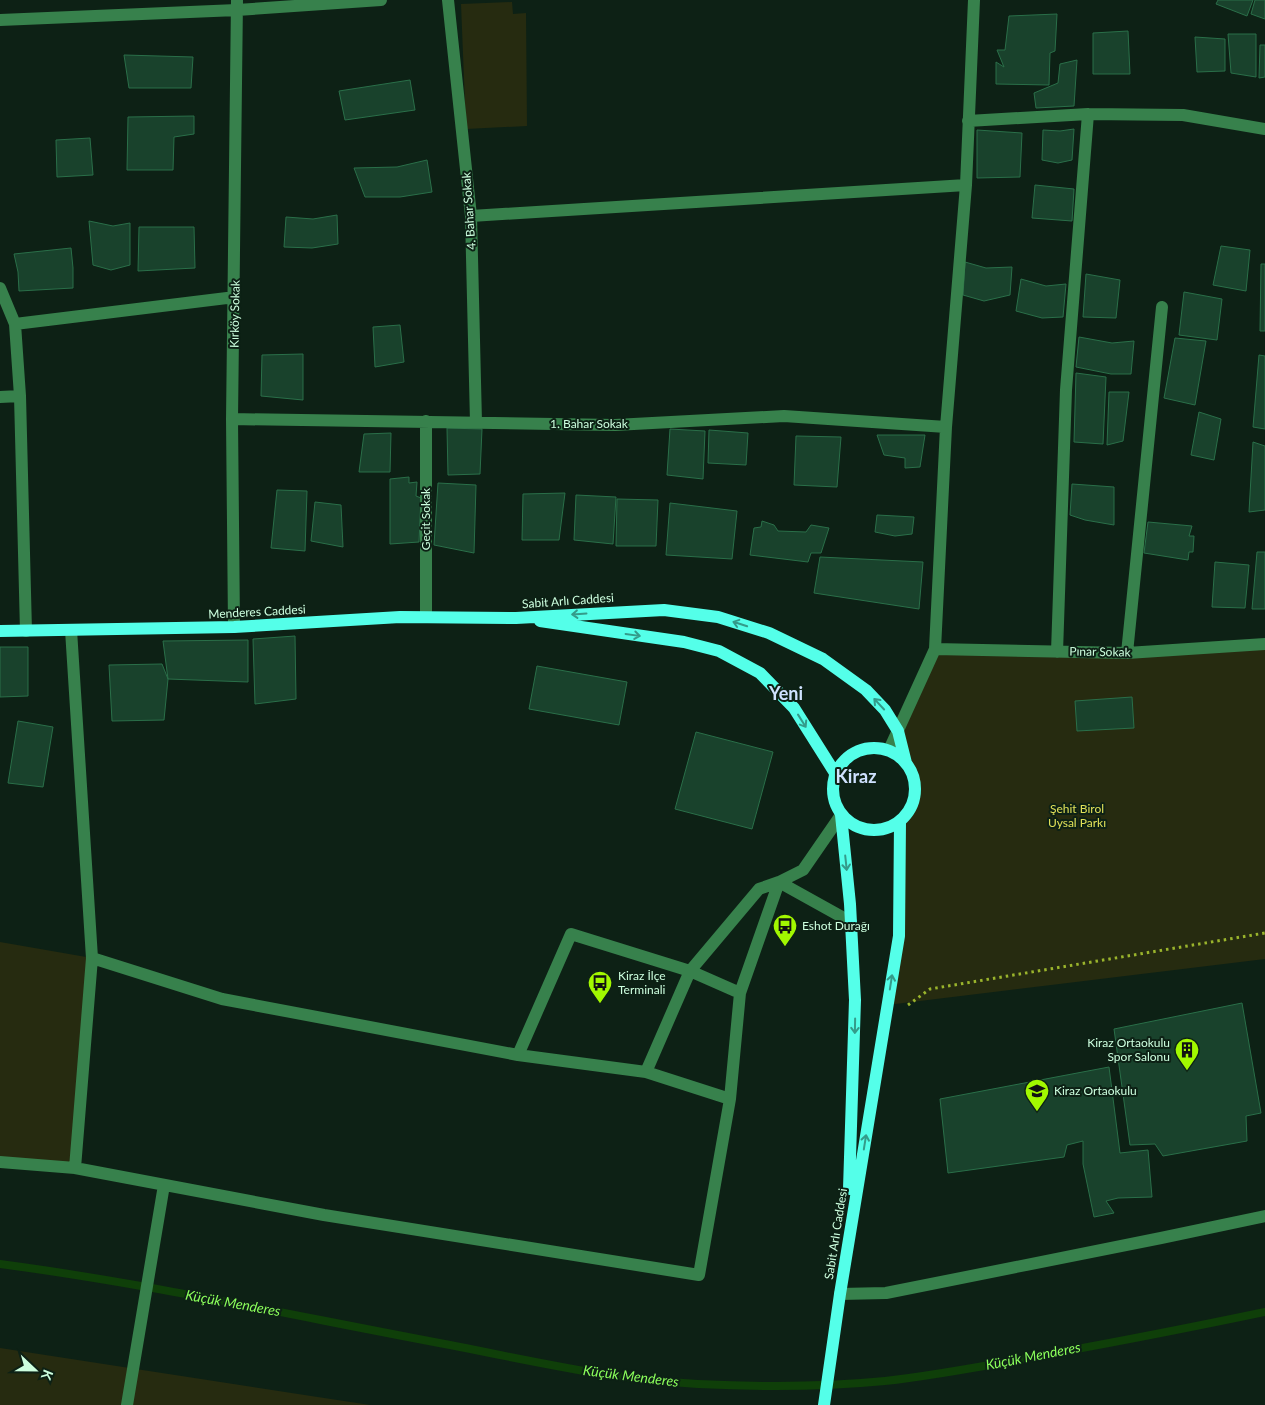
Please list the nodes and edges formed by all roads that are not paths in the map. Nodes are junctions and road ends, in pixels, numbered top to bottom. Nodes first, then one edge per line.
1 (381, 0) edge
2 (448, 0) edge
3 (974, 0) edge
4 (237, 5) edge
5 (0, 20) edge
6 (1088, 114) junction
7 (968, 121) junction
8 (1265, 129) edge
9 (966, 185) junction
10 (471, 216) junction
11 (0, 288) edge
12 (235, 297) junction
13 (1162, 307) dead end
14 (15, 324) junction
15 (20, 396) junction
16 (0, 397) edge
17 (232, 419) junction
18 (426, 421) junction
19 (476, 422) junction
20 (946, 427) junction
21 (426, 618) junction
22 (516, 618) junction
23 (234, 628) junction
24 (71, 630) junction
25 (0, 631) edge
26 (26, 631) junction
27 (1265, 644) edge
28 (935, 650) junction
29 (1057, 652) junction
30 (1127, 653) junction
31 (898, 731) junction
32 (889, 750) junction
33 (906, 763) junction
34 (835, 773) junction
35 (841, 815) junction
36 (900, 822) junction
37 (779, 882) junction
38 (851, 922) junction
39 (92, 958) junction
40 (690, 971) junction
41 (740, 993) junction
42 (518, 1055) junction
43 (646, 1072) junction
44 (730, 1099) junction
45 (0, 1162) edge
46 (75, 1168) junction
47 (164, 1185) junction
48 (1265, 1216) edge
49 (840, 1294) junction
50 (127, 1405) edge
51 (824, 1405) edge

1 - 4 street
2 - 10 street, 4. Bahar Sokak
3 - 7 street
4 - 5 street
4 - 12 street, Kırköy Sokak
6 - 7 street
6 - 8 street
6 - 29 street
7 - 9 street
9 - 10 street
9 - 20 street
10 - 19 street, 4. Bahar Sokak
11 - 14 street
12 - 14 street
12 - 17 street, Kırköy Sokak
13 - 30 street
14 - 15 street
15 - 16 street
15 - 26 street
17 - 18 street, 1. Bahar Sokak
17 - 23 street, Kırköy Sokak
18 - 19 street, 1. Bahar Sokak
18 - 21 street, Geçit Sokak
19 - 20 street, 1. Bahar Sokak
20 - 28 street
21 - 22 main road, Menderes Caddesi
21 - 23 main road, Menderes Caddesi
31 -> 22 main road, Sabit Arlı Caddesi
22 -> 34 main road, Sabit Arlı Caddesi
23 - 24 main road, Menderes Caddesi
24 - 26 main road, Menderes Caddesi
24 - 39 street
25 - 26 main road, Menderes Caddesi
27 - 30 street, Pınar Sokak
28 - 29 street, Pınar Sokak
28 - 31 street
29 - 30 street, Pınar Sokak
31 - 32 street
31 - 33 main road, Sabit Arlı Caddesi
32 - 33 main road, Sabit Arlı Caddesi
32 - 34 main road
33 - 36 main road, Sabit Arlı Caddesi
34 - 35 main road, Sabit Arlı Caddesi
35 - 36 main road
35 - 37 street
35 -> 38 main road, Sabit Arlı Caddesi
49 -> 36 main road, Sabit Arlı Caddesi
37 - 38 street
37 - 40 street
37 - 41 street
38 -> 49 main road, Sabit Arlı Caddesi
39 - 42 street
39 - 46 street
40 - 41 street
40 - 42 street
40 - 43 street
41 - 44 street
42 - 43 street
43 - 44 street
44 - 47 street
45 - 46 street
46 - 47 street
47 - 50 street
48 - 49 street
49 - 51 main road

